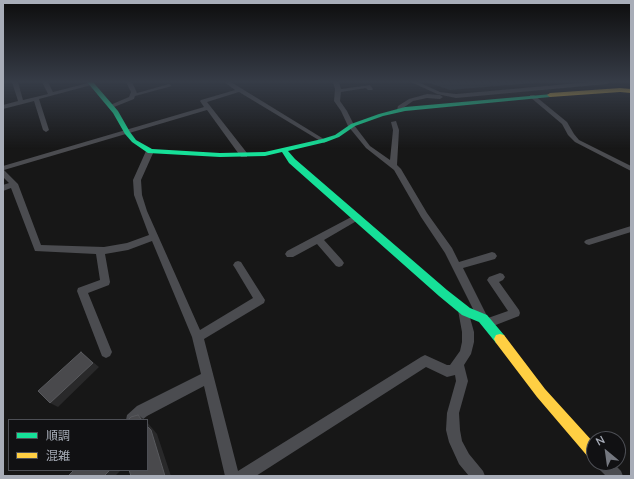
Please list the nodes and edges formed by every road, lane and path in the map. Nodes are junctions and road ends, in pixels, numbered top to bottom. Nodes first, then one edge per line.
1 (15, 104) edge
2 (38, 104) edge
3 (116, 104) edge
4 (205, 104) edge
5 (264, 104) edge
6 (339, 104) edge
7 (404, 104) edge
8 (453, 104) edge
9 (542, 104) edge
10 (112, 106) joint
11 (3, 107) edge
12 (208, 108) junction
13 (400, 110) junction
14 (394, 122) dead end
15 (351, 126) junction
16 (46, 130) dead end
17 (127, 133) junction
18 (324, 141) junction
19 (284, 150) junction
20 (150, 151) junction
21 (244, 155) junction
22 (393, 166) junction
23 (3, 168) edge
24 (631, 169) edge
25 (3, 172) edge
26 (14, 184) junction
27 (3, 188) edge
28 (358, 217) junction
29 (631, 229) edge
30 (155, 236) junction
31 (318, 239) junction
32 (590, 242) dead end
33 (100, 251) junction
34 (290, 254) dead end
35 (492, 256) dead end
36 (339, 263) dead end
37 (238, 265) dead end
38 (457, 266) junction
39 (500, 277) dead end
40 (463, 310) junction
41 (486, 321) junction
42 (198, 337) junction
43 (106, 352) dead end
44 (458, 364) junction
45 (208, 377) junction
46 (133, 419) edge
47 (586, 444) edge
48 (232, 476) edge
49 (243, 476) edge
50 (478, 476) edge

1 - 11 street
2 - 16 street
3 - 10 street
4 - 12 street
5 - 18 street
6 - 15 street
7 - 13 street
8 - 13 street
9 - 24 street
10 - 17 street
12 - 17 street
12 - 21 street
13 - 15 street
14 - 22 street
15 - 18 street
15 - 22 street
17 - 20 street
17 - 23 street
18 - 19 street
19 - 21 street
19 - 28 street
20 - 21 street
20 - 30 street
22 - 38 street
25 - 26 street
26 - 27 street
26 - 33 street
28 - 31 street
28 - 40 street
29 - 32 street
30 - 33 street
30 - 42 street
31 - 34 street
31 - 36 street
33 - 43 street
35 - 38 street
37 - 42 street
38 - 41 street
39 - 41 street
40 - 41 street
40 - 44 street
41 - 47 street
42 - 45 street
44 - 49 street
44 - 50 street
45 - 46 street
45 - 48 street

